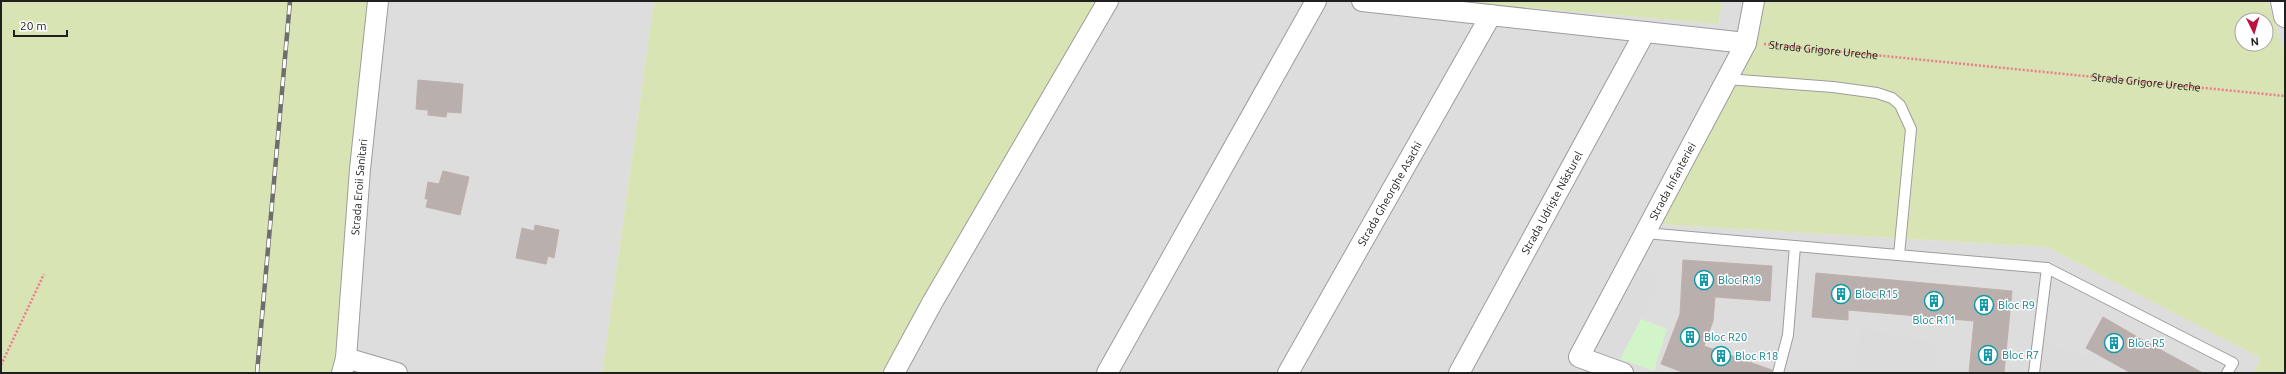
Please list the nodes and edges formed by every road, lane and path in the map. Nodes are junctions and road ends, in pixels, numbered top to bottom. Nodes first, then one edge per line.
1 (378, 1) edge
2 (1108, 1) edge
3 (1316, 1) edge
4 (1362, 1) edge
5 (1754, 1) edge
6 (2282, 1) edge
7 (1491, 15) junction
8 (2285, 16) edge
9 (1645, 32) junction
10 (1746, 43) junction
11 (1726, 79) junction
12 (2285, 96) edge
13 (1645, 233) junction
14 (1795, 246) junction
15 (1899, 255) junction
16 (2047, 268) junction
17 (44, 274) dead end
18 (1, 365) edge
19 (344, 366) edge
20 (397, 373) edge
21 (894, 373) edge
22 (1107, 373) edge
23 (1288, 373) edge
24 (1459, 373) edge
25 (1623, 373) edge
26 (1778, 373) edge
27 (2034, 373) edge
28 (2227, 373) edge

1 - 19 street, Strada Eroii Sanitari
2 - 21 street
3 - 22 street
4 - 7 street
5 - 10 street, Strada Infanteriei
6 - 8 street
7 - 9 street
7 - 23 street, Strada Gheorghe Asachi
9 - 10 street
9 - 24 street, Strada Udriște Năsturel
10 - 11 street, Strada Infanteriei
10 - 12 path, Strada Grigore Ureche
11 - 13 street, Strada Infanteriei
11 - 15 lane
13 - 14 lane
13 - 25 street, Strada Infanteriei
14 - 15 lane
14 - 26 lane
15 - 16 lane
16 - 27 lane
16 - 28 lane
17 - 18 path
19 - 20 street

